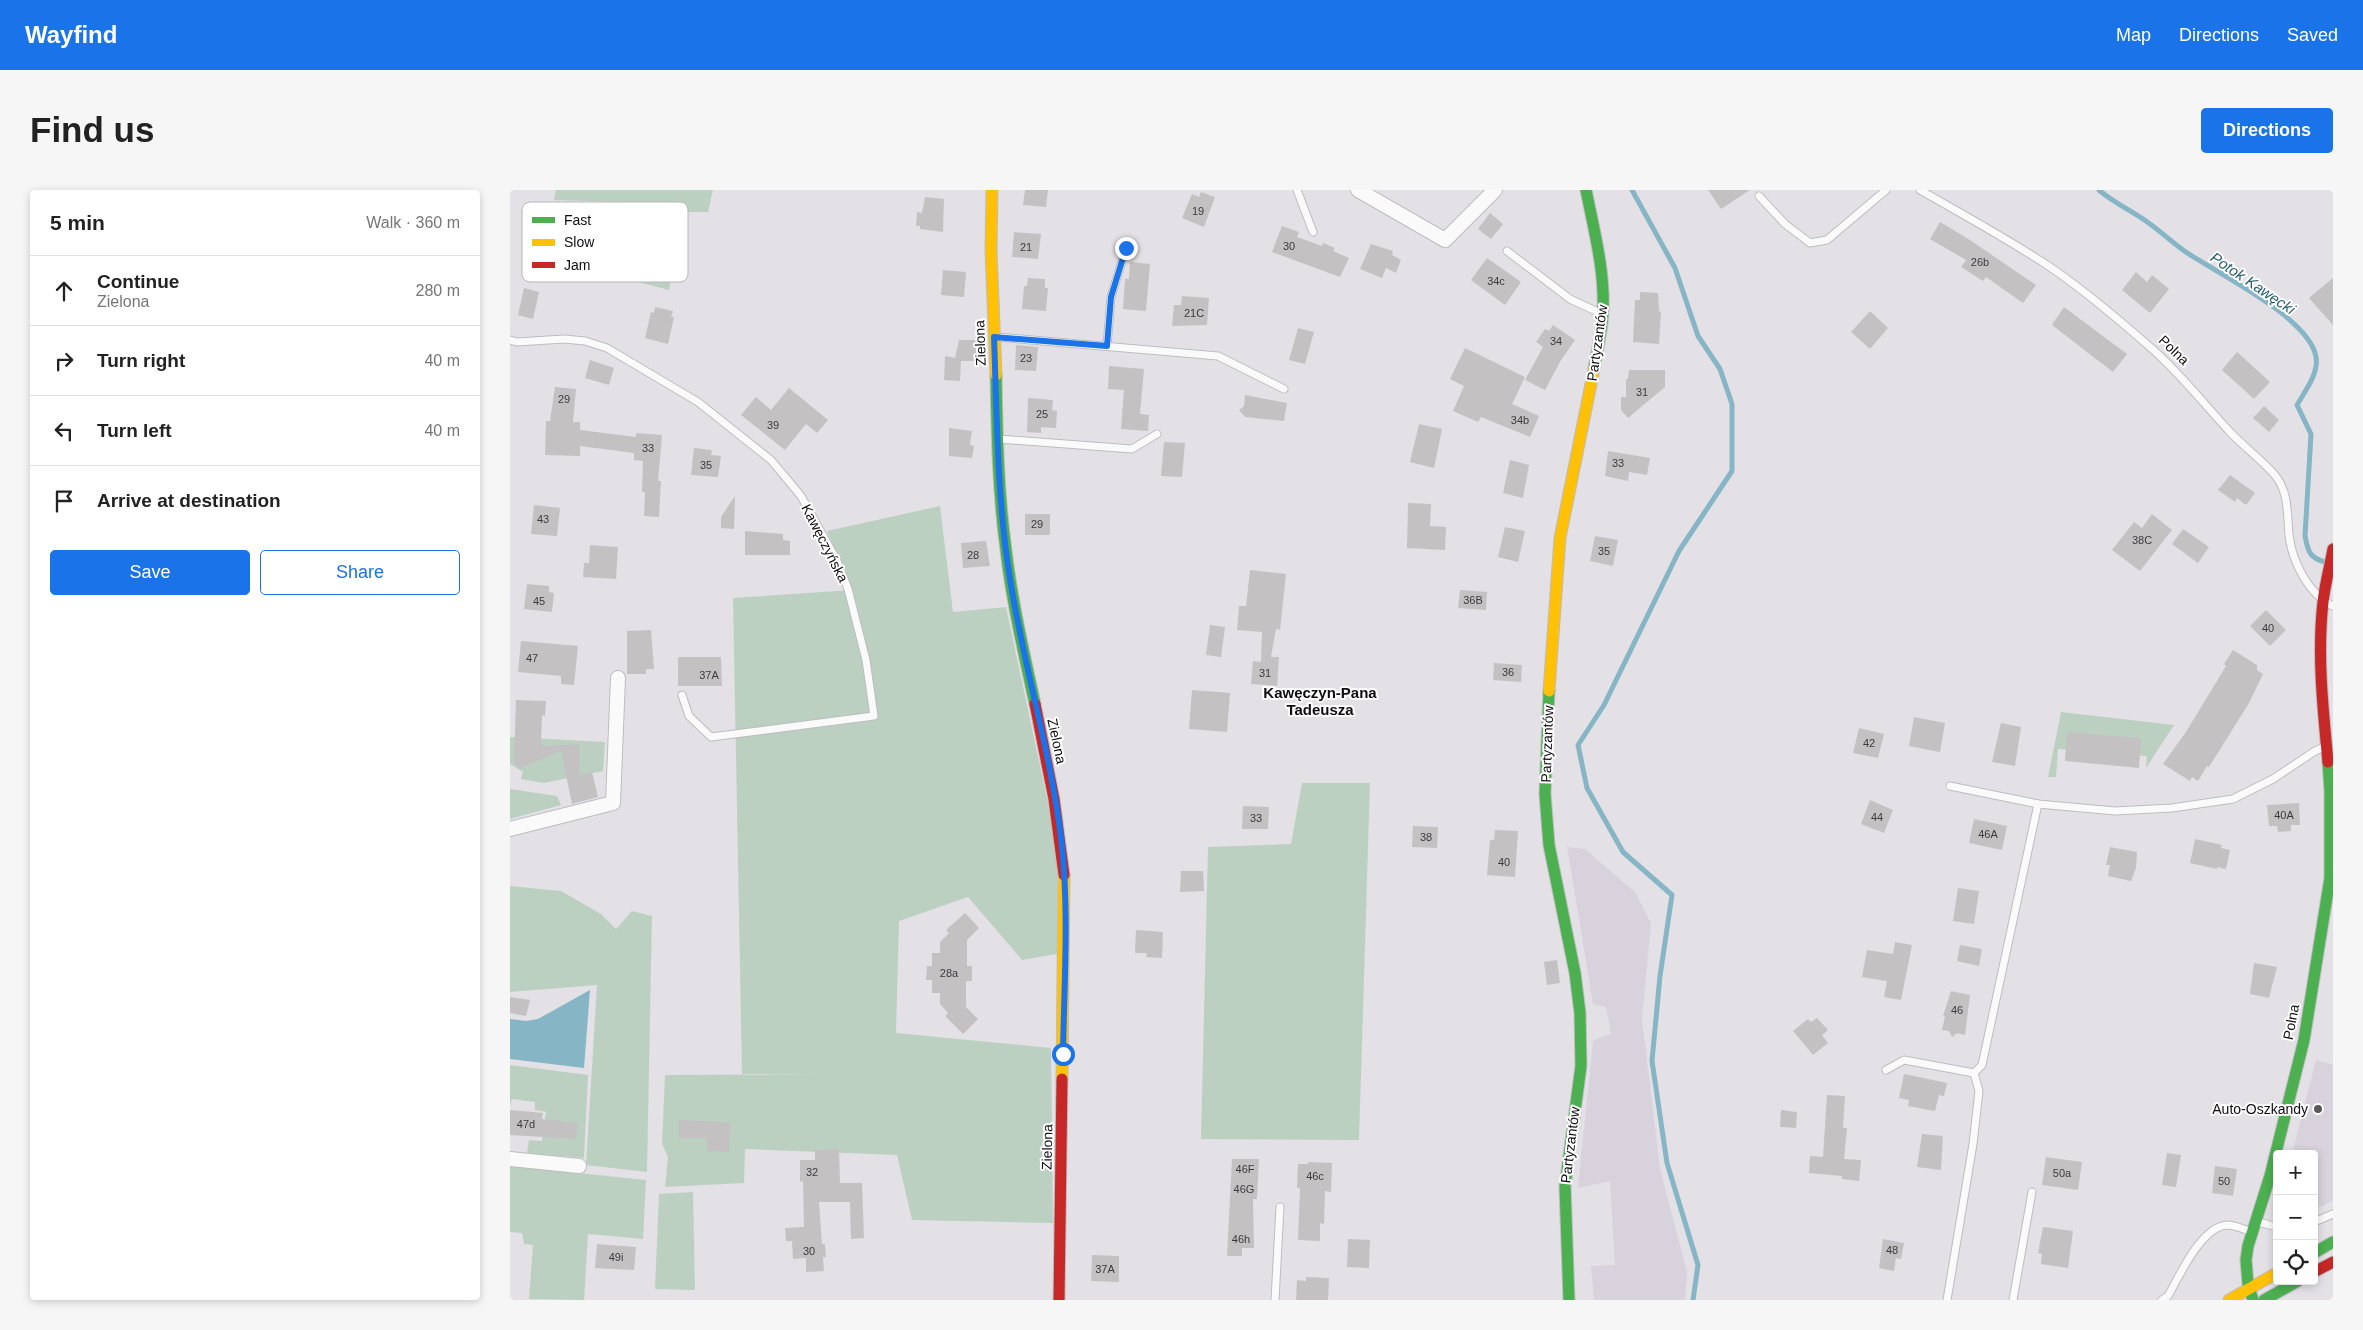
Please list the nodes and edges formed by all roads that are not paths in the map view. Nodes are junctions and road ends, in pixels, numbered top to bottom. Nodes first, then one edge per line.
1 (992, 190) edge
2 (1297, 190) edge
3 (1358, 190) edge
4 (1495, 190) edge
5 (1586, 190) edge
6 (1886, 190) edge
7 (1920, 190) edge
8 (1759, 196) dead end
9 (1313, 232) dead end
10 (1126, 248) dead end
11 (1507, 250) dead end
12 (1603, 314) junction
13 (994, 337) junction
14 (510, 340) edge
15 (1107, 346) junction
16 (1284, 389) dead end
17 (1157, 434) dead end
18 (998, 439) junction
19 (2333, 550) edge
20 (2328, 604) edge
21 (618, 678) dead end
22 (682, 696) dead end
23 (2326, 746) junction
24 (1950, 786) dead end
25 (2038, 804) junction
26 (510, 829) edge
27 (1886, 1070) dead end
28 (1974, 1073) junction
29 (510, 1159) edge
30 (579, 1166) dead end
31 (2032, 1192) dead end
32 (1280, 1207) dead end
33 (2333, 1214) edge
34 (2318, 1220) edge
35 (2254, 1227) junction
36 (2273, 1227) edge
37 (2333, 1242) edge
38 (2318, 1251) edge
39 (2333, 1262) edge
40 (2318, 1270) edge
41 (2273, 1277) edge
42 (2287, 1285) edge
43 (2255, 1297) edge
44 (1059, 1300) edge
45 (1275, 1300) edge
46 (1569, 1300) edge
47 (1947, 1300) edge
48 (2013, 1300) edge
49 (2162, 1300) edge
50 (2229, 1300) edge

1 - 13 street, Zielona
2 - 9 lane
3 - 4 street
5 - 12 street, Partyzantów
6 - 8 lane
7 - 20 lane, Polna
10 - 15 lane
11 - 12 lane
12 - 46 street, Partyzantów
13 - 15 lane
13 - 18 street, Zielona
14 - 22 lane, Kawęczyńska
15 - 16 lane
17 - 18 lane
18 - 44 street, Zielona
19 - 20 street, Polna
20 - 23 street, Polna
21 - 26 street
23 - 25 lane
23 - 35 street, Polna
24 - 25 lane
25 - 28 lane
27 - 28 lane
28 - 47 lane
29 - 30 street
31 - 48 lane
32 - 45 lane
33 - 34 lane
35 - 36 lane
35 - 43 street, Polna
35 - 49 lane
37 - 38 street
39 - 40 street
41 - 43 street
42 - 43 street
43 - 50 street

